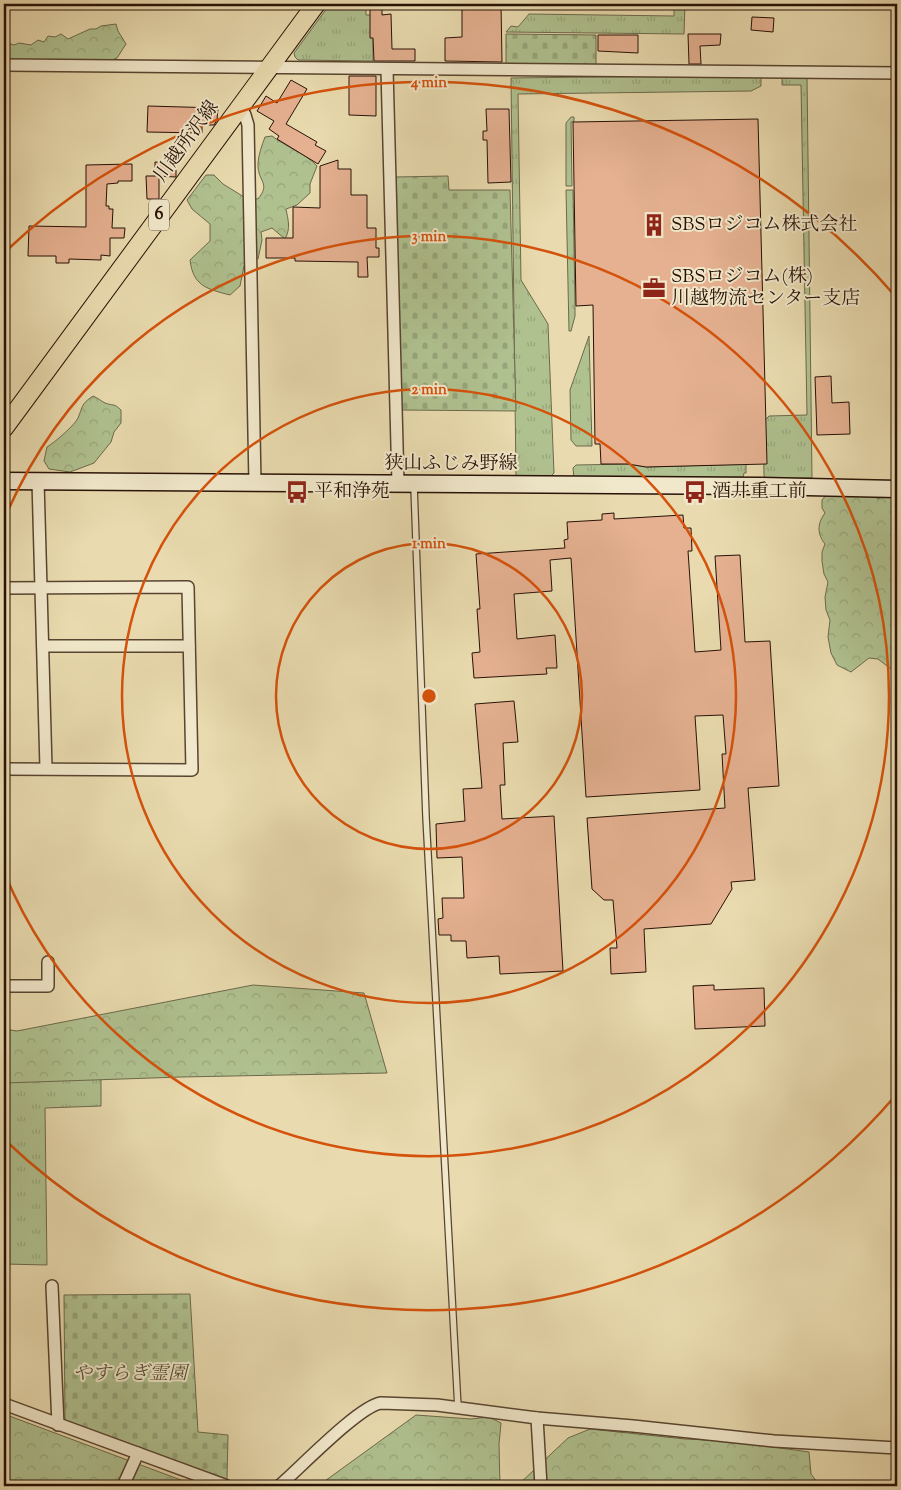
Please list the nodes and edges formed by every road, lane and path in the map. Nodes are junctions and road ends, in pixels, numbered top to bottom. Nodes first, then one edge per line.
1 (316, 4) edge
2 (4, 65) edge
3 (269, 68) junction
4 (387, 69) junction
5 (897, 73) edge
6 (240, 106) junction
7 (4, 428) edge
8 (4, 481) edge
9 (38, 481) junction
10 (255, 482) junction
11 (406, 483) junction
12 (897, 489) edge
13 (4, 588) edge
14 (41, 588) junction
15 (43, 646) junction
16 (189, 646) junction
17 (46, 768) junction
18 (4, 769) edge
19 (48, 962) dead end
20 (4, 986) edge
21 (52, 1286) dead end
22 (4, 1404) edge
23 (458, 1408) junction
24 (538, 1418) junction
25 (58, 1425) junction
26 (897, 1448) edge
27 (138, 1453) junction
28 (292, 1481) edge
29 (123, 1486) edge
30 (227, 1486) edge
31 (279, 1486) edge
32 (542, 1486) edge

1 - 3 main road, 川越所沢線 / 6
2 - 3 street
3 - 4 street
3 - 6 main road, 川越所沢線 / 6
4 - 5 street
4 - 11 street
6 - 7 main road, 川越所沢線 / 6
6 - 10 street
8 - 9 main road, 狭山ふじみ野線
9 - 10 main road, 狭山ふじみ野線
9 - 14 street
10 - 11 main road, 狭山ふじみ野線
11 - 12 main road, 狭山ふじみ野線
11 - 23 lane
13 - 14 street
14 - 15 street
14 - 16 street
15 - 16 street
15 - 17 street
16 - 17 street
17 - 18 street
19 - 20 street
21 - 25 street
22 - 25 street
23 - 24 street
23 - 28 street
24 - 26 street
24 - 32 street
25 - 27 street
27 - 29 street
27 - 30 street
28 - 31 street

